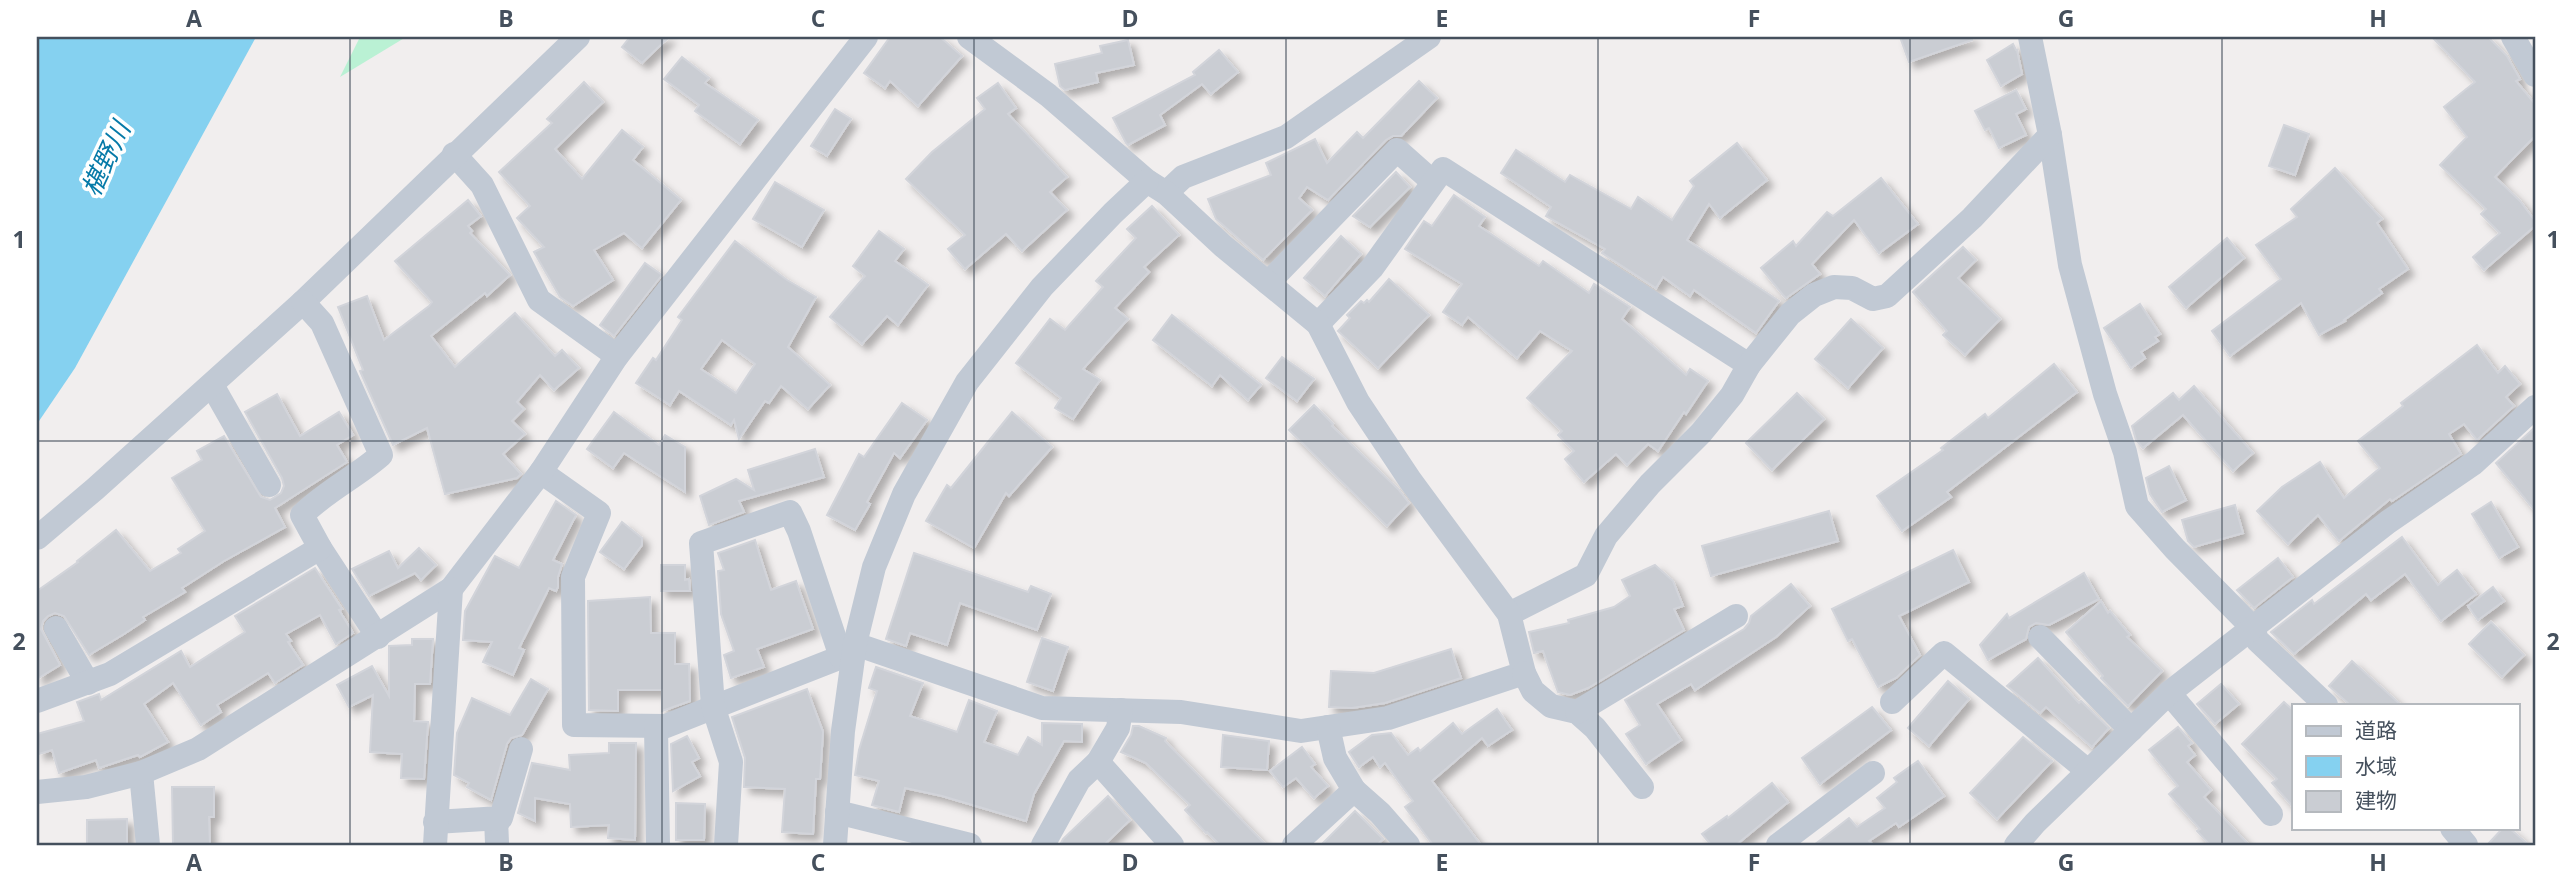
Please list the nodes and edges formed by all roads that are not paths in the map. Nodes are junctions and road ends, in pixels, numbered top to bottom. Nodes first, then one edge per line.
1 (578, 37) edge
2 (866, 37) edge
3 (969, 37) edge
4 (1429, 37) edge
5 (2030, 37) edge
6 (2513, 37) edge
7 (2535, 75) edge
8 (2050, 135) junction
9 (454, 154) junction
10 (1433, 182) junction
11 (1156, 187) junction
12 (1268, 282) junction
13 (303, 302) junction
14 (1318, 324) junction
15 (617, 356) junction
16 (1749, 365) junction
17 (212, 385) junction
18 (2535, 407) edge
19 (541, 472) junction
20 (269, 485) dead end
21 (37, 538) edge
22 (320, 548) junction
23 (451, 589) junction
24 (1509, 614) junction
25 (1736, 616) dead end
26 (56, 628) dead end
27 (2253, 628) junction
28 (378, 637) junction
29 (2040, 637) dead end
30 (850, 651) junction
31 (1524, 673) junction
32 (88, 682) junction
33 (2169, 693) junction
34 (37, 701) edge
35 (1892, 702) dead end
36 (2325, 704) edge
37 (713, 706) junction
38 (1121, 710) junction
39 (1577, 712) junction
40 (656, 726) junction
41 (1328, 727) junction
42 (2131, 730) junction
43 (521, 749) dead end
44 (1098, 762) junction
45 (2088, 771) junction
46 (141, 772) junction
47 (1873, 773) dead end
48 (1642, 788) dead end
49 (1354, 790) junction
50 (37, 792) edge
51 (837, 812) junction
52 (2271, 814) dead end
53 (2454, 830) edge
54 (435, 834) edge
55 (148, 845) edge
56 (658, 845) edge
57 (726, 845) edge
58 (835, 845) edge
59 (970, 845) edge
60 (1043, 845) edge
61 (1171, 845) edge
62 (1294, 845) edge
63 (1408, 845) edge
64 (1778, 845) edge
65 (2016, 845) edge
66 (2466, 845) edge

1 - 9 street
2 - 15 street
3 - 11 street
4 - 11 street
5 - 8 street
6 - 7 street
8 - 16 street
8 - 27 street
9 - 13 street
9 - 15 street
10 - 12 street
10 - 14 street
10 - 16 street
11 - 12 street
11 - 30 street
12 - 14 street
13 - 17 street
13 - 22 street
14 - 24 street
15 - 19 street
16 - 24 street
17 - 20 street
17 - 21 street
18 - 27 street
19 - 23 street
19 - 40 street
22 - 28 street
22 - 32 street
23 - 28 street
23 - 54 street
24 - 31 street
25 - 39 street
26 - 32 street
27 - 33 street
27 - 36 street
28 - 46 street
29 - 42 street
30 - 37 street
30 - 37 street
30 - 38 street
30 - 51 street
31 - 39 street
31 - 41 street
32 - 34 street
33 - 42 street
33 - 52 street
35 - 45 street
37 - 40 street
37 - 57 street
38 - 41 street
38 - 44 street
39 - 48 street
40 - 56 street
41 - 49 street
42 - 45 street
43 - 54 street
44 - 60 street
44 - 61 street
45 - 65 street
46 - 50 street
46 - 55 street
47 - 64 street
49 - 62 street
49 - 63 street
51 - 58 street
51 - 59 street
53 - 66 street

